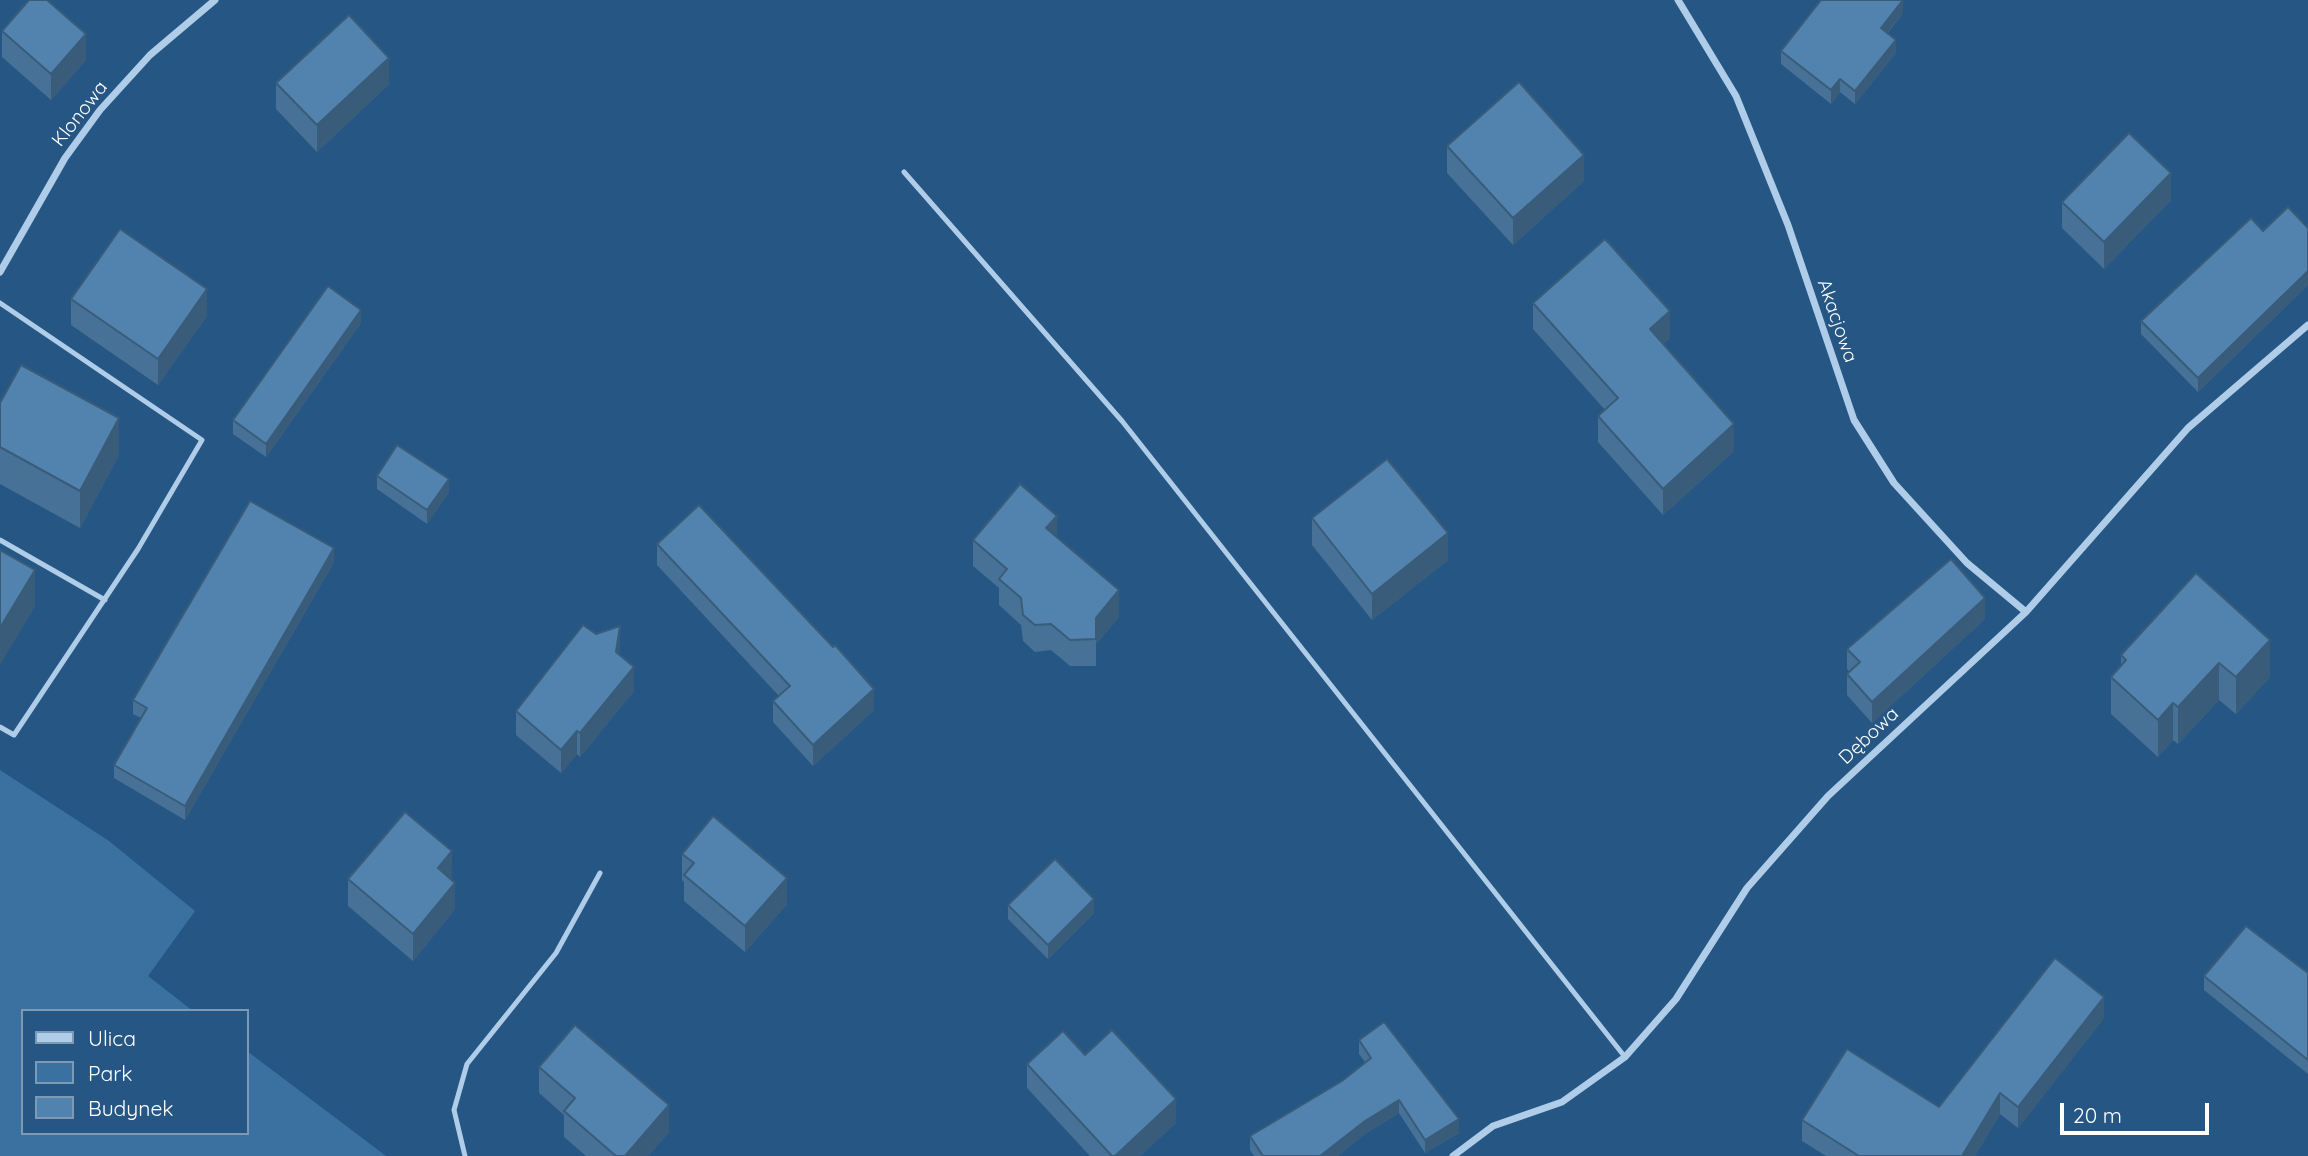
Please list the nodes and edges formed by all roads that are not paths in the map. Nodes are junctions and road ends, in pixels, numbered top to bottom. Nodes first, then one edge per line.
1 (215, 0) edge
2 (1678, 0) edge
3 (904, 172) dead end
4 (0, 272) edge
5 (0, 303) edge
6 (2308, 325) edge
7 (0, 540) edge
8 (105, 600) junction
9 (2026, 612) junction
10 (0, 727) edge
11 (600, 873) dead end
12 (1625, 1057) junction
13 (465, 1156) edge
14 (1453, 1156) edge

1 - 4 street, Klonowa
2 - 9 street, Akacjowa
3 - 12 lane
5 - 8 lane
6 - 9 street, Dębowa
7 - 8 lane
8 - 10 lane
9 - 12 street, Dębowa
11 - 13 lane
12 - 14 street, Dębowa

